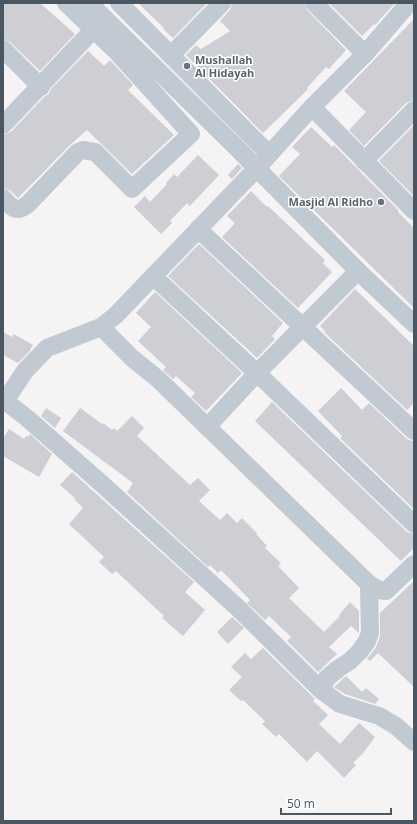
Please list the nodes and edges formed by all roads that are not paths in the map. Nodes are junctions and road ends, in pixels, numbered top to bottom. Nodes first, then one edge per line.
1 (66, 3) edge
2 (89, 3) edge
3 (119, 3) edge
4 (314, 3) edge
5 (220, 4) edge
6 (406, 4) edge
7 (94, 29) junction
8 (123, 47) junction
9 (3, 49) edge
10 (365, 54) junction
11 (172, 55) junction
12 (41, 87) junction
13 (312, 107) junction
14 (414, 110) edge
15 (3, 126) edge
16 (269, 154) junction
17 (364, 161) junction
18 (257, 168) junction
19 (3, 198) edge
20 (414, 211) edge
21 (198, 229) junction
22 (358, 271) junction
23 (154, 276) junction
24 (414, 324) edge
25 (101, 327) junction
26 (302, 327) junction
27 (257, 373) junction
28 (4, 401) edge
29 (207, 427) junction
30 (414, 431) edge
31 (414, 524) edge
32 (414, 564) edge
33 (369, 584) junction
34 (321, 690) junction
35 (414, 742) edge

1 - 7 street
2 - 8 street
3 - 11 street
4 - 10 street
5 - 11 street
6 - 10 street
7 - 8 street
7 - 12 street
8 - 18 street
8 - 19 street
9 - 12 street
10 - 13 street
11 - 16 street
12 - 15 street
13 - 16 street
13 - 17 street
14 - 17 street
16 - 18 street
17 - 20 street
18 - 21 street
18 - 22 street
21 - 23 street
21 - 26 street
22 - 24 street
22 - 26 street
23 - 25 street
23 - 27 street
25 - 28 street
25 - 29 street
26 - 27 street
26 - 30 street
27 - 29 street
27 - 31 street
28 - 34 street
29 - 33 street
32 - 33 street
33 - 34 street
34 - 35 street

